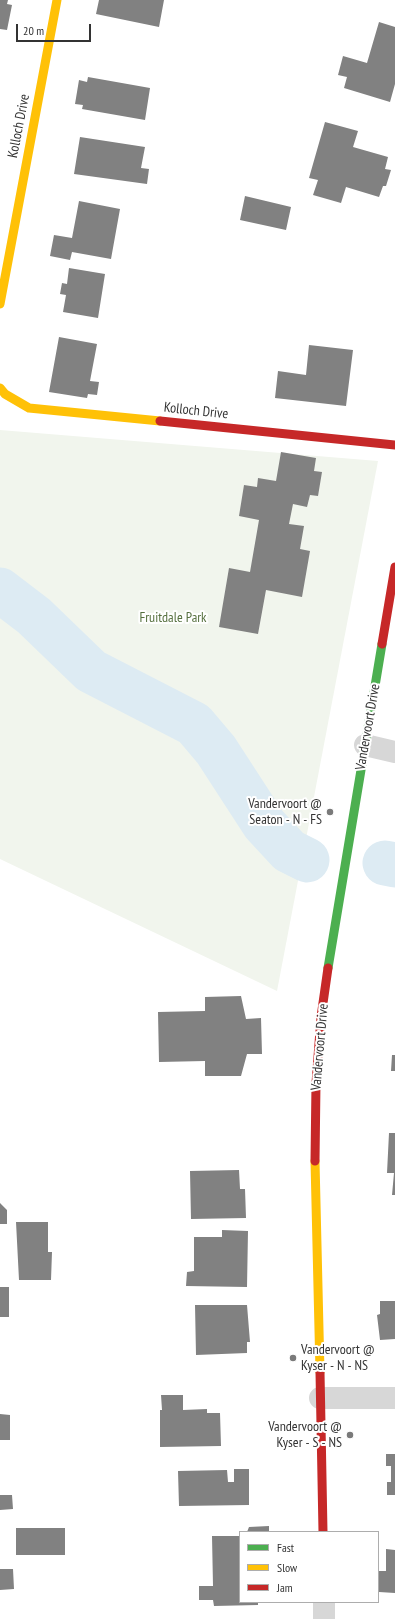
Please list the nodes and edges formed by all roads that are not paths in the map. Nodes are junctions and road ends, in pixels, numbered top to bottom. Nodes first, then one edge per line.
1 (57, 0) edge
2 (0, 304) edge
3 (0, 388) edge
4 (395, 445) edge
5 (395, 567) edge
6 (365, 745) junction
7 (395, 752) edge
8 (320, 1398) junction
9 (395, 1398) edge
10 (323, 1531) edge
11 (324, 1603) edge
12 (324, 1619) edge

1 - 2 street, Kolloch Drive
3 - 4 street, Kolloch Drive
5 - 6 street, Vandervoort Drive
6 - 7 street
6 - 8 street, Vandervoort Drive
8 - 9 street
8 - 10 street, Vandervoort Drive
11 - 12 street

